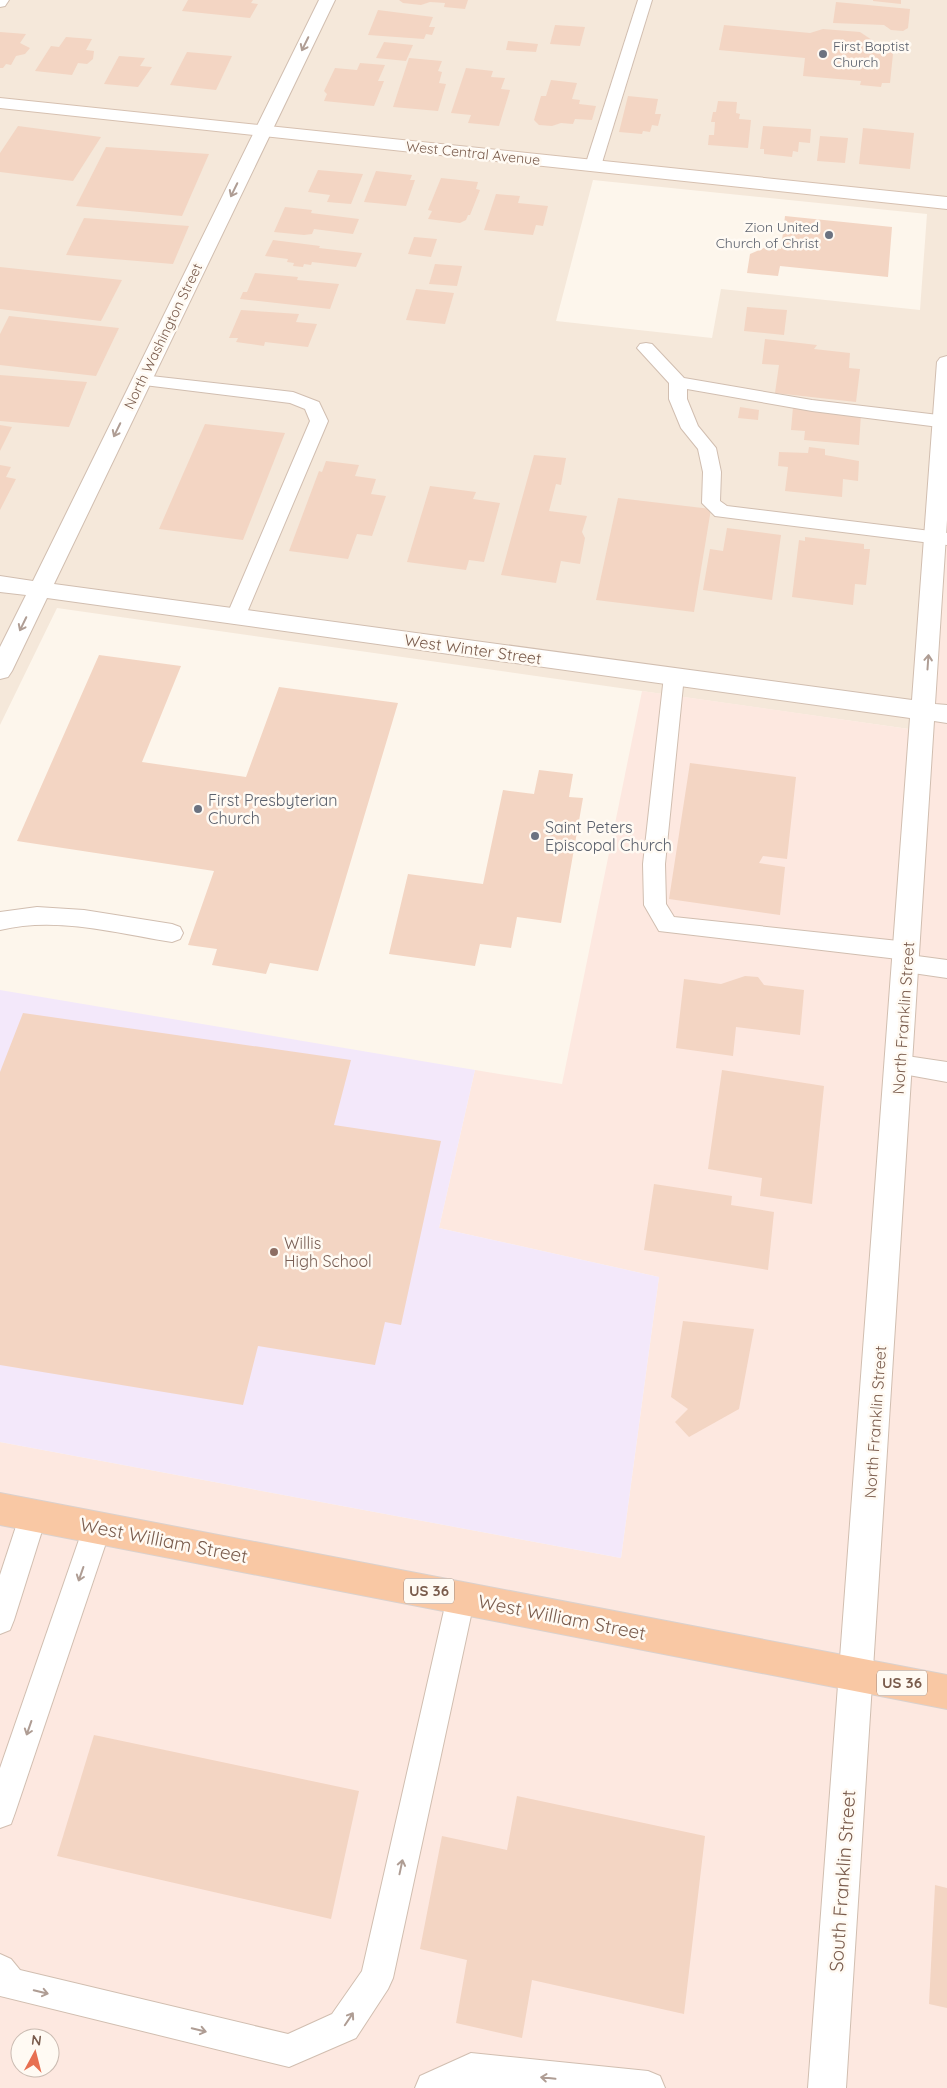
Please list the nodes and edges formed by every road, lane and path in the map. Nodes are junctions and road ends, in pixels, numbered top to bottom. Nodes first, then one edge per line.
1 (327, 0) edge
2 (645, 0) edge
3 (0, 103) edge
4 (263, 131) junction
5 (593, 166) junction
6 (947, 203) edge
7 (646, 348) dead end
8 (947, 362) edge
9 (142, 380) junction
10 (678, 382) junction
11 (945, 422) edge
12 (942, 538) edge
13 (0, 584) edge
14 (40, 590) junction
15 (236, 616) junction
16 (0, 672) edge
17 (674, 676) junction
18 (936, 712) edge
19 (0, 921) edge
20 (172, 933) dead end
21 (907, 957) junction
22 (947, 969) edge
23 (900, 1065) junction
24 (947, 1072) edge
25 (0, 1509) edge
26 (33, 1515) junction
27 (96, 1528) junction
28 (461, 1597) junction
29 (0, 1620) edge
30 (857, 1674) junction
31 (947, 1692) edge
32 (0, 1813) edge
33 (0, 1970) edge
34 (432, 2088) edge
35 (648, 2088) edge
36 (827, 2088) edge

1 -> 4 street, North Washington Street
2 - 5 lane
3 - 4 street, West Central Avenue
4 - 5 street, West Central Avenue
4 -> 9 street, North Washington Street
5 - 6 street, West Central Avenue
7 - 10 lane
8 - 11 street, North Franklin Street
9 -> 14 street, North Washington Street
9 - 15 lane
10 - 11 lane
10 - 12 lane
11 - 12 street, North Franklin Street
18 -> 12 street, North Franklin Street
13 - 14 street, West Winter Street
14 - 15 street, West Winter Street
14 -> 16 street, North Washington Street
15 - 17 street, West Winter Street
17 - 18 street, West Winter Street
17 - 21 lane
18 - 21 street, North Franklin Street
19 - 20 lane
21 - 22 lane
21 - 23 street, North Franklin Street
23 - 24 lane
23 - 30 street, North Franklin Street
25 - 26 highway, West William Street / US 36
26 - 27 highway, West William Street / US 36
26 - 29 lane
27 - 28 highway, West William Street / US 36
27 -> 32 lane
28 - 30 highway, West William Street / US 36
33 -> 28 lane
30 - 31 highway, West William Street / US 36
30 - 36 street, South Franklin Street
35 -> 34 lane

